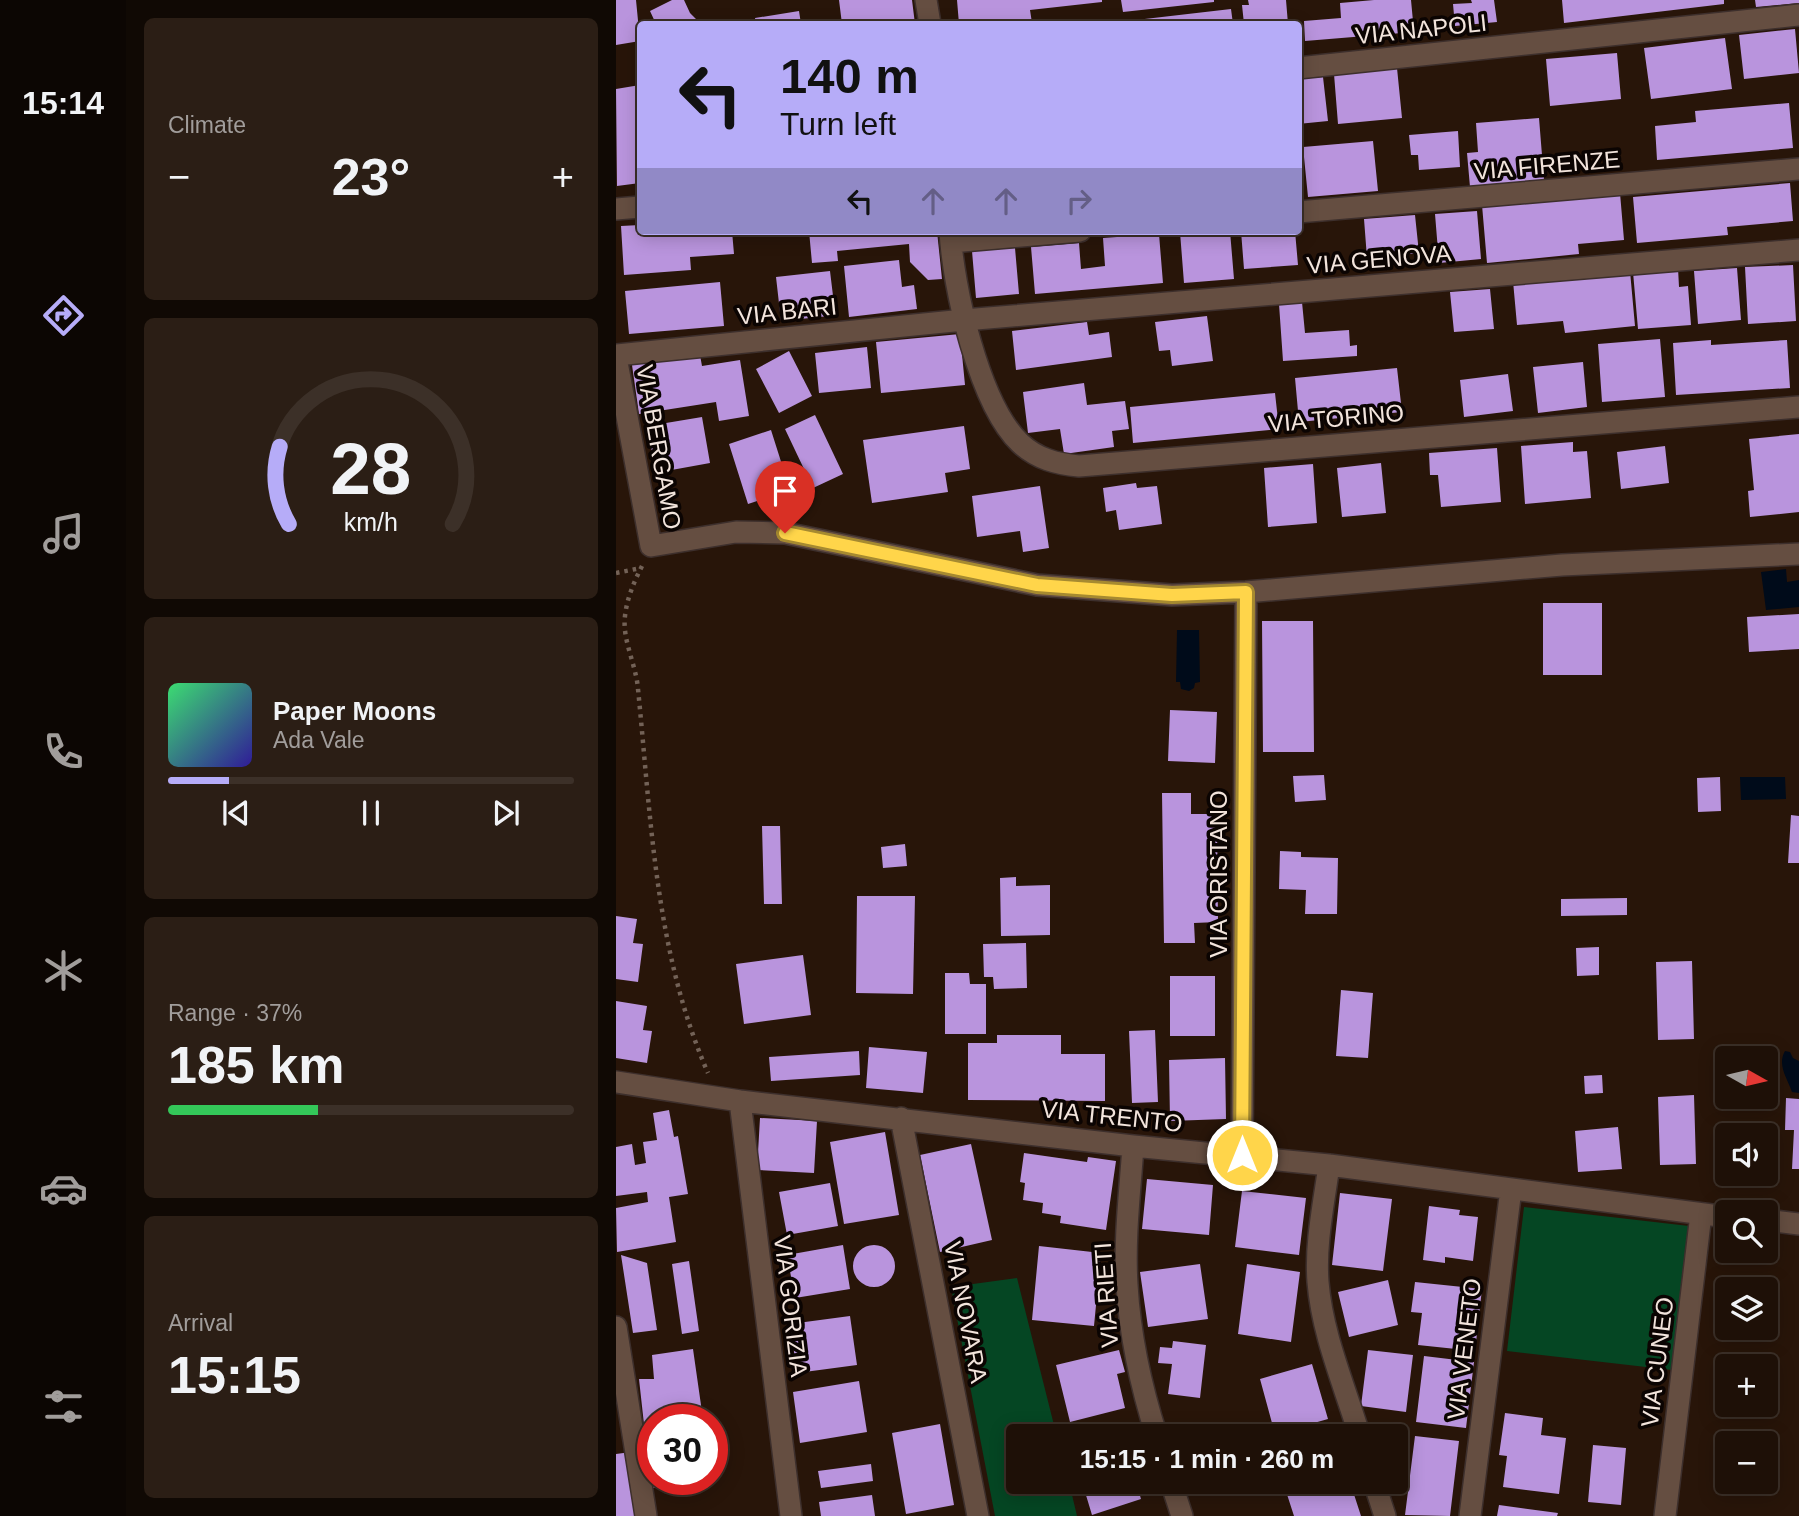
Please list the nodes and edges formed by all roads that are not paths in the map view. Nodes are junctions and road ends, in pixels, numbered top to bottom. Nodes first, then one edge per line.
1 (926, 0) edge
2 (1799, 15) edge
3 (930, 21) edge
4 (1302, 68) edge
5 (1799, 169) edge
6 (637, 207) edge
7 (616, 209) edge
8 (1302, 212) edge
9 (993, 235) edge
10 (950, 237) edge
11 (1799, 250) edge
12 (964, 320) junction
13 (616, 356) edge
14 (1799, 407) edge
15 (1799, 554) edge
16 (1246, 592) junction
17 (616, 1082) edge
18 (729, 1100) junction
19 (901, 1118) junction
20 (1133, 1146) junction
21 (1242, 1155) junction
22 (1329, 1164) junction
23 (1511, 1189) junction
24 (1701, 1214) junction
25 (1715, 1216) edge
26 (1778, 1221) edge
27 (1799, 1224) edge
28 (616, 1327) edge
29 (1153, 1424) edge
30 (1356, 1424) edge
31 (1175, 1494) edge
32 (1378, 1494) edge
33 (646, 1516) edge
34 (791, 1516) edge
35 (978, 1516) edge
36 (1182, 1516) edge
37 (1385, 1516) edge
38 (1470, 1516) edge
39 (1665, 1516) edge

1 - 3 street
2 - 4 street, VIA NAPOLI
5 - 8 street, VIA FIRENZE
6 - 7 street
9 - 10 street
10 - 12 street, VIA TORINO
11 - 12 street, VIA GENOVA
12 - 13 street, VIA BARI
12 - 14 street, VIA TORINO
13 - 16 street, VIA BERGAMO
15 - 16 street
16 - 21 street, VIA ORISTANO
17 - 18 street, VIA TRENTO
18 - 19 street, VIA TRENTO
18 - 34 street, VIA GORIZIA
19 - 20 street, VIA TRENTO
19 - 35 street, VIA NOVARA
20 - 21 street, VIA TRENTO
20 - 29 street, VIA RIETI
21 - 22 street, VIA TRENTO
22 - 23 street, VIA TRENTO
22 - 30 street
23 - 24 street, VIA TRENTO
23 - 38 street, VIA VENETO
24 - 25 street, VIA TRENTO
24 - 39 street, VIA CUNEO
26 - 27 street
28 - 33 street
31 - 36 street
32 - 37 street

